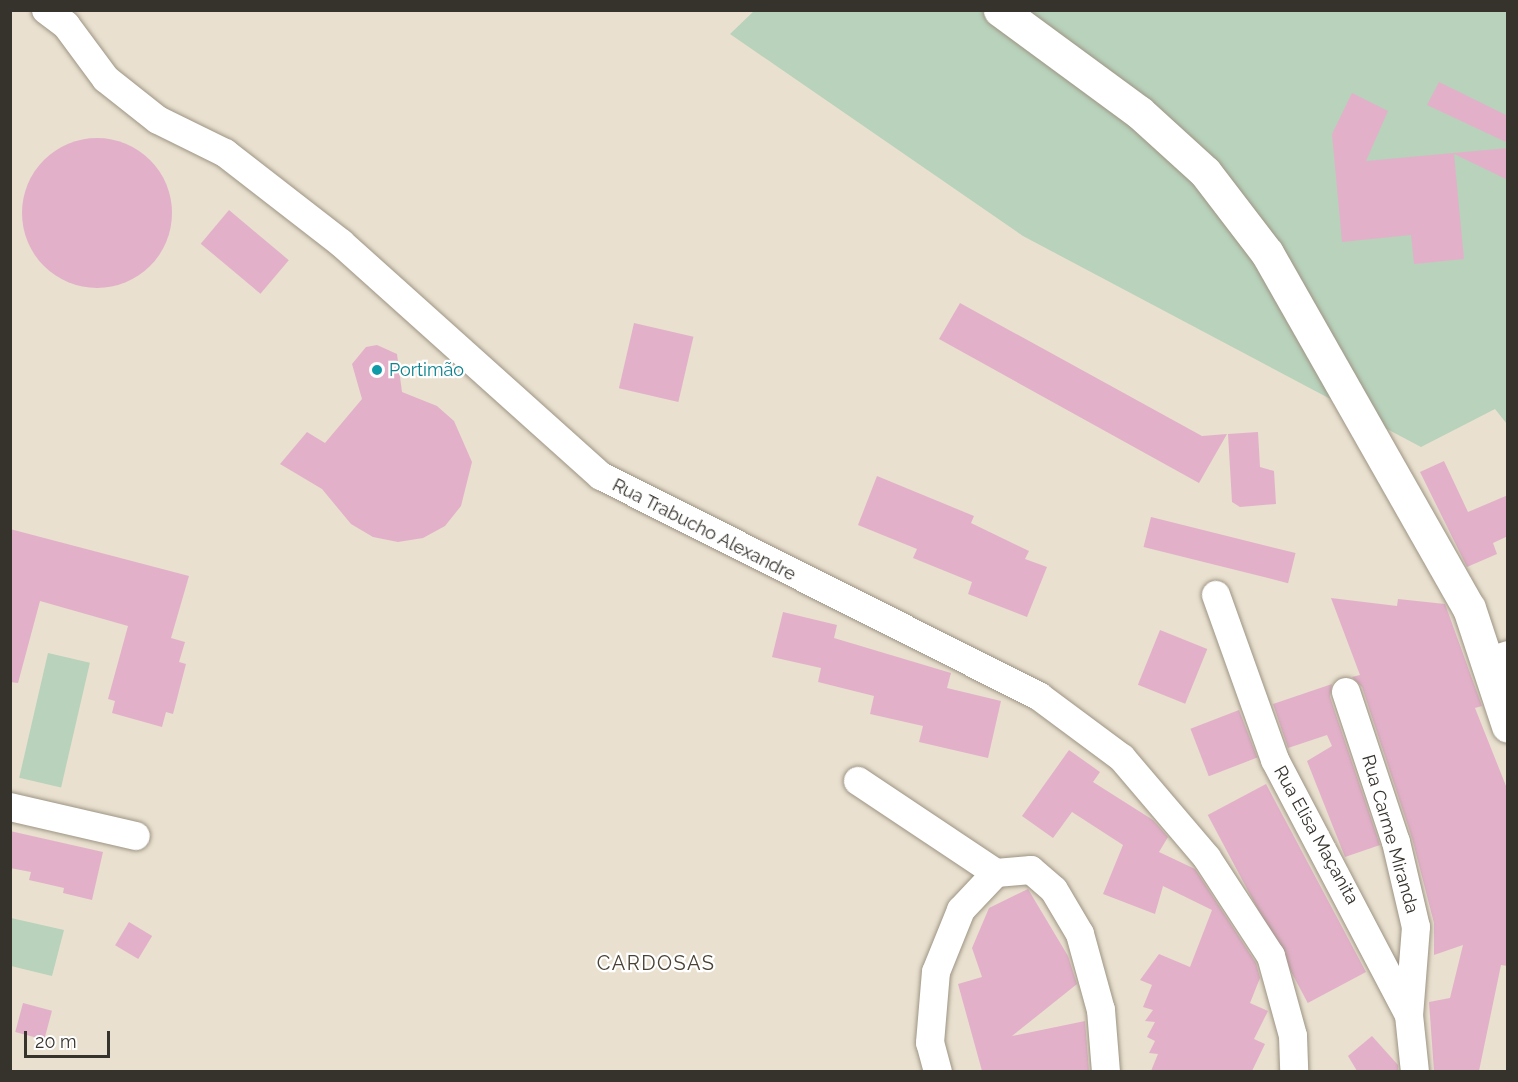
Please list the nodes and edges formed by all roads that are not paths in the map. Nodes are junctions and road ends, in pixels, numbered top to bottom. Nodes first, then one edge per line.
1 (46, 10) edge
2 (1000, 10) edge
3 (1216, 596) dead end
4 (1497, 658) edge
5 (1346, 692) dead end
6 (1508, 726) edge
7 (858, 781) dead end
8 (10, 807) edge
9 (136, 836) dead end
10 (996, 873) junction
11 (1409, 1015) junction
12 (938, 1071) edge
13 (1106, 1071) edge
14 (1294, 1071) edge
15 (1415, 1071) edge

1 - 14 street, Rua Trabucho Alexandre
2 - 4 street
3 - 11 street, Rua Elisa Maçanita
4 - 6 street
5 - 11 street, Rua Carme Miranda
7 - 10 street
8 - 9 street
10 - 12 street
10 - 13 street
11 - 15 street, Rua Elisa Maçanita

